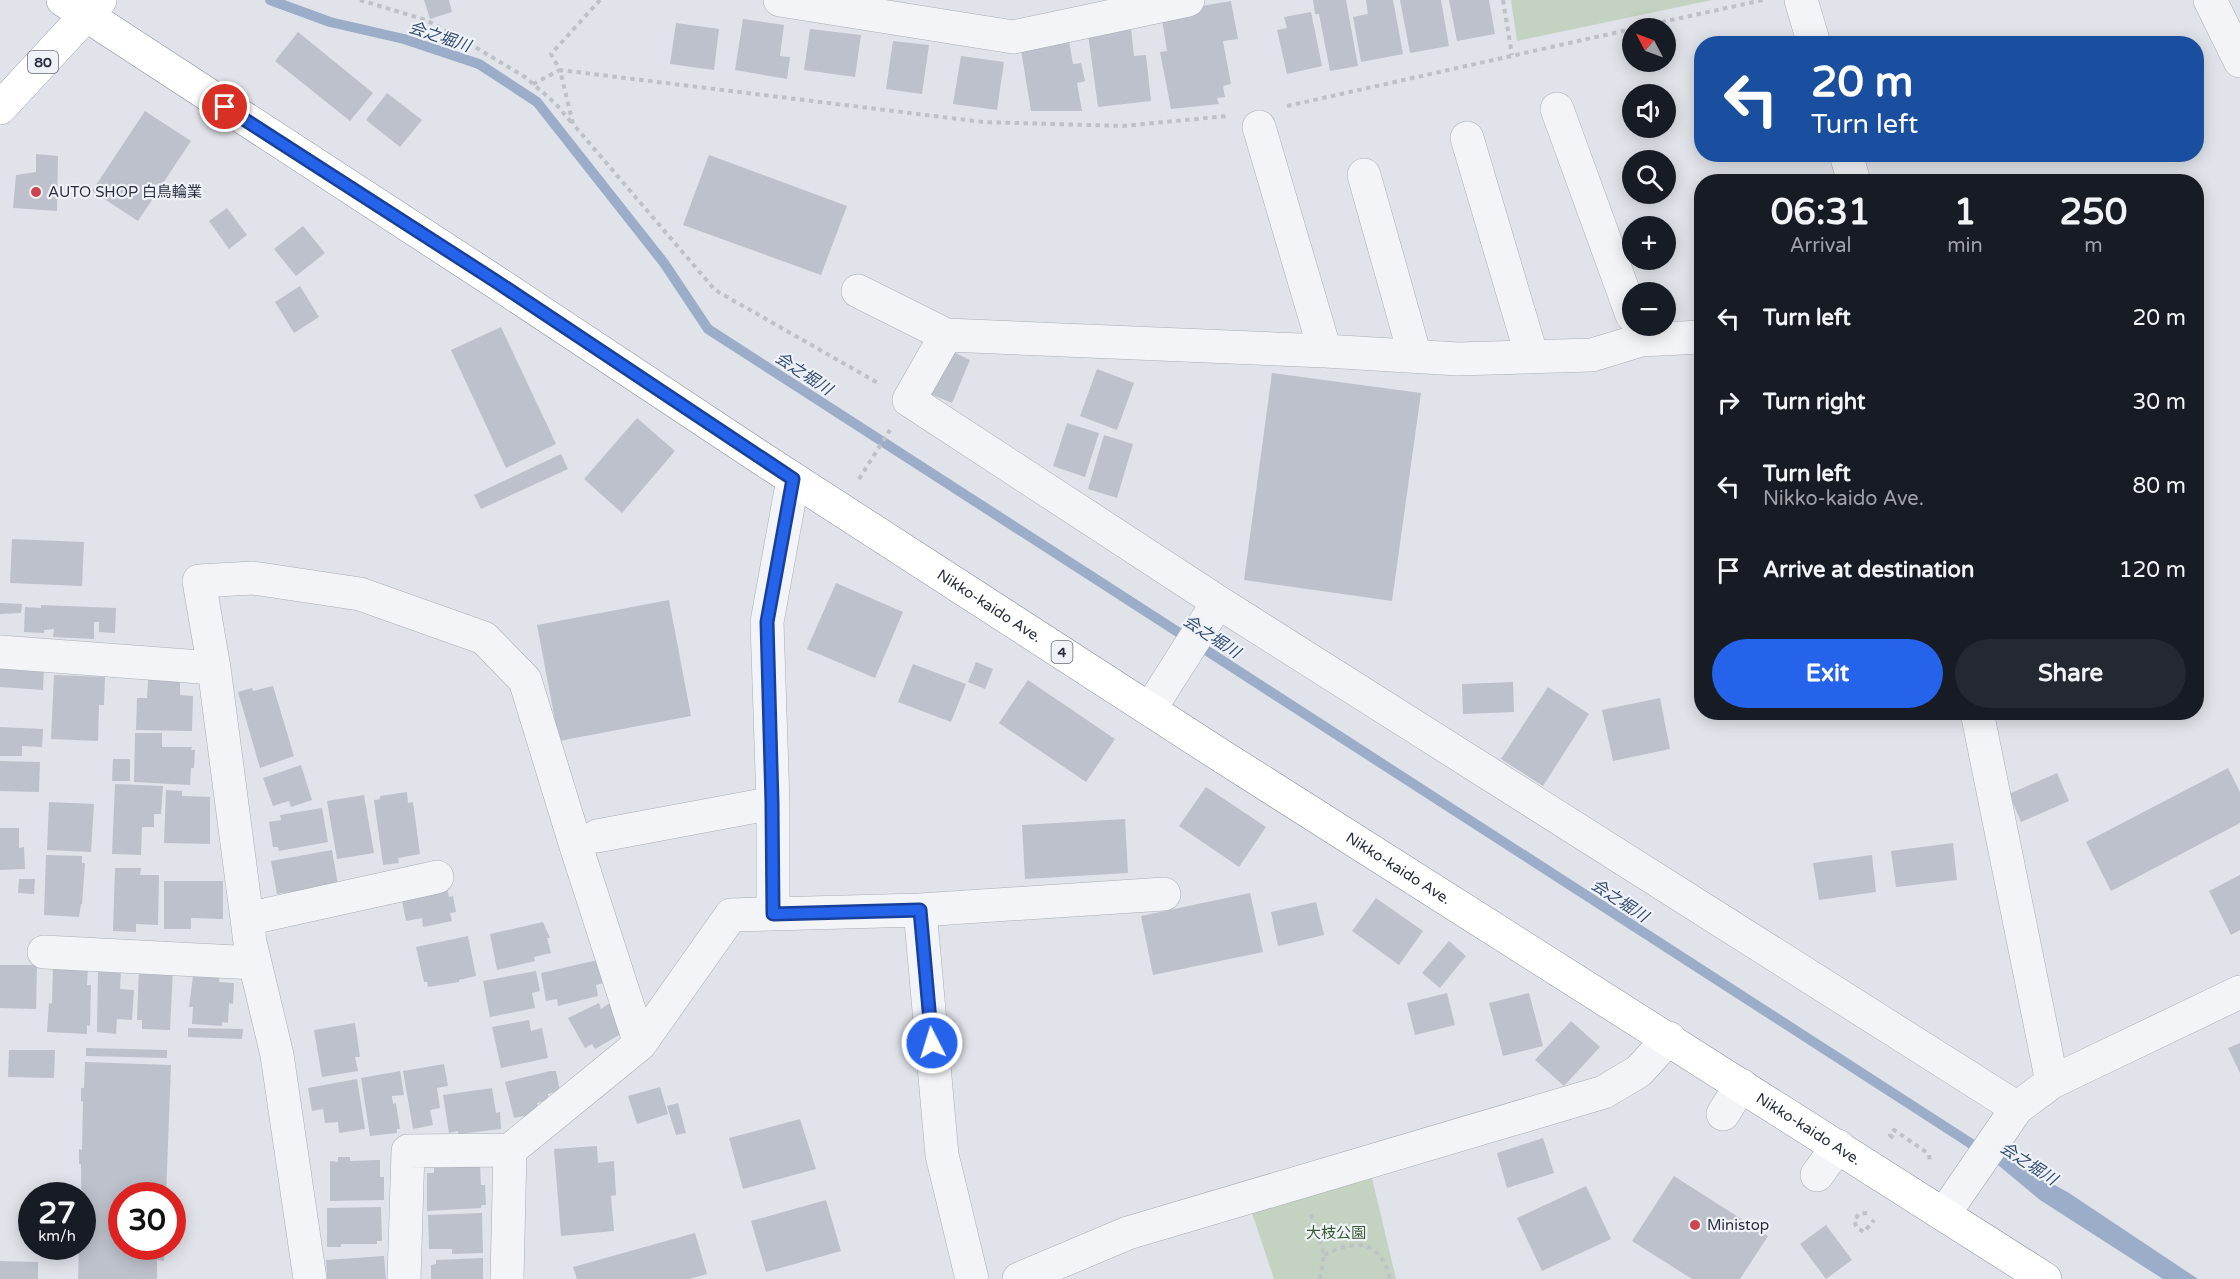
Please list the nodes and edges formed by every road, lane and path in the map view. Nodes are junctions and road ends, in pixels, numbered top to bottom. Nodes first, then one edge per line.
1 (360, 0) edge
2 (600, 0) edge
3 (780, 0) edge
4 (1188, 0) edge
5 (1503, 0) edge
6 (1763, 0) edge
7 (1801, 0) edge
8 (2210, 0) edge
9 (83, 5) edge
10 (1676, 19) edge
11 (1622, 31) edge
12 (1812, 36) edge
13 (1512, 56) junction
14 (2240, 61) edge
15 (560, 70) junction
16 (533, 84) junction
17 (0, 108) edge
18 (1557, 109) dead end
19 (1257, 117) junction
20 (573, 124) junction
21 (1467, 138) dead end
22 (1364, 175) dead end
23 (1622, 288) edge
24 (858, 291) dead end
25 (1676, 333) edge
26 (946, 335) junction
27 (1622, 336) edge
28 (1694, 336) edge
29 (1325, 351) junction
30 (1415, 356) junction
31 (1532, 357) junction
32 (902, 411) junction
33 (793, 479) junction
34 (859, 480) dead end
35 (1214, 608) junction
36 (0, 652) edge
37 (214, 668) junction
38 (1149, 709) junction
39 (1979, 720) edge
40 (772, 803) junction
41 (597, 836) dead end
42 (436, 877) dead end
43 (1164, 894) dead end
44 (920, 910) junction
45 (773, 914) junction
46 (247, 919) junction
47 (44, 951) dead end
48 (255, 963) junction
49 (2240, 992) edge
50 (1669, 1038) junction
51 (640, 1044) junction
52 (2052, 1082) junction
53 (1741, 1084) junction
54 (1723, 1114) dead end
55 (2013, 1114) junction
56 (1898, 1141) dead end
57 (1838, 1146) junction
58 (510, 1150) junction
59 (1930, 1163) dead end
60 (1817, 1175) dead end
61 (1867, 1213) dead end
62 (1944, 1214) junction
63 (1874, 1220) dead end
64 (310, 1279) edge
65 (404, 1279) edge
66 (507, 1279) edge
67 (972, 1279) edge
68 (1019, 1279) edge
69 (1320, 1279) edge
70 (1390, 1279) edge
71 (2045, 1279) edge

1 - 16 path
2 - 15 path
3 - 4 street
5 - 13 path
6 - 10 path
7 - 12 street
8 - 14 street
9 - 17 main road, 80
9 - 33 main road, Nikko-kaido Ave. / 4
11 - 13 path
13 - 19 path
15 - 16 path
15 - 19 path
15 - 20 path
16 - 20 path
18 - 23 street
19 - 29 street
20 - 32 path
21 - 31 street
22 - 30 street
24 - 26 street
25 - 28 street
26 - 29 street
26 - 32 street
27 - 31 street
29 - 30 street
30 - 31 street
32 - 34 path
32 - 35 street
33 - 38 main road, Nikko-kaido Ave. / 4
33 - 40 street
35 - 38 street
35 - 55 street
36 - 37 street
37 - 46 street
37 - 51 street
38 - 50 main road, Nikko-kaido Ave. / 4
39 - 52 street
40 - 41 street
40 - 45 street
42 - 46 street
43 - 44 street
44 - 45 street
44 - 67 street
45 - 51 street
46 - 48 street
47 - 48 street
48 - 64 street
49 - 52 street
50 - 53 main road, Nikko-kaido Ave. / 4
50 - 68 street
51 - 58 street
52 - 55 street
53 - 54 street
53 - 57 main road, Nikko-kaido Ave. / 4
55 - 62 street
56 - 59 path
57 - 60 street
57 - 62 main road, Nikko-kaido Ave. / 4
58 - 65 street
58 - 66 street
61 - 63 path
62 - 71 main road, Nikko-kaido Ave. / 4
69 - 70 path

